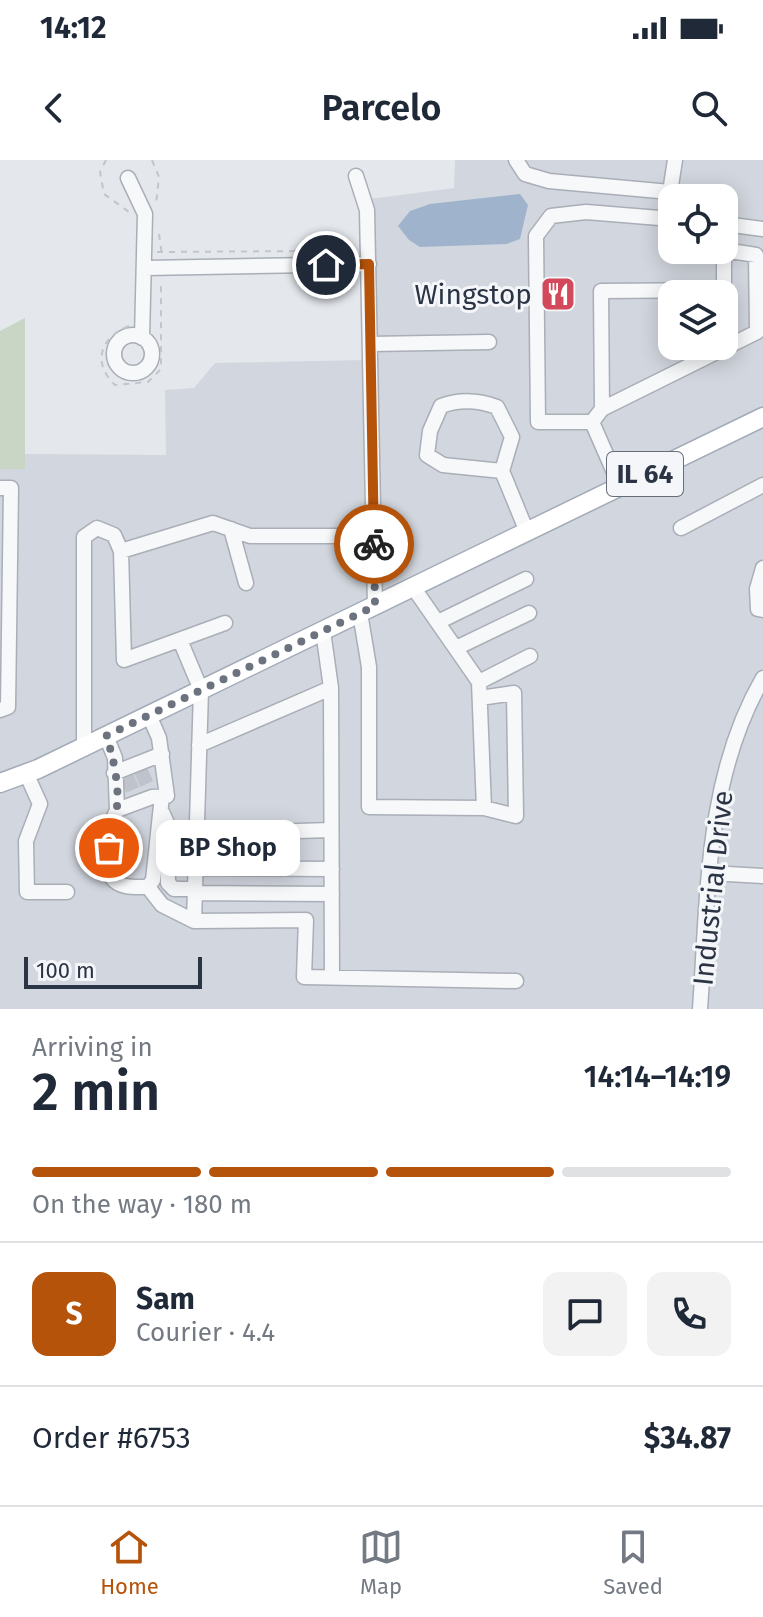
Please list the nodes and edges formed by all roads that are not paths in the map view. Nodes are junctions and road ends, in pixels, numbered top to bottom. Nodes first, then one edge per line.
1 (516, 160) edge
2 (675, 160) edge
3 (356, 176) dead end
4 (128, 178) dead end
5 (658, 218) edge
6 (738, 226) edge
7 (763, 229) edge
8 (738, 252) edge
9 (369, 264) junction
10 (145, 268) junction
11 (658, 292) edge
12 (142, 338) dead end
13 (738, 341) edge
14 (489, 342) dead end
15 (370, 344) junction
16 (700, 360) edge
17 (602, 409) junction
18 (763, 417) edge
19 (592, 422) junction
20 (502, 471) junction
21 (763, 485) edge
22 (620, 486) junction
23 (0, 488) edge
24 (681, 528) dead end
25 (231, 529) junction
26 (527, 532) junction
27 (374, 536) junction
28 (121, 551) junction
29 (763, 568) edge
30 (526, 579) dead end
31 (246, 583) dead end
32 (413, 587) junction
33 (368, 609) junction
34 (763, 610) edge
35 (529, 613) dead end
36 (438, 622) junction
37 (225, 623) dead end
38 (323, 631) junction
39 (180, 640) junction
40 (456, 648) junction
41 (530, 656) dead end
42 (763, 678) edge
43 (479, 682) junction
44 (331, 688) junction
45 (201, 690) junction
46 (480, 698) junction
47 (0, 710) edge
48 (149, 715) junction
49 (106, 736) junction
50 (199, 745) junction
51 (84, 746) junction
52 (162, 754) junction
53 (129, 771) junction
54 (26, 773) junction
55 (0, 783) edge
56 (149, 798) junction
57 (484, 808) junction
58 (117, 810) junction
59 (331, 830) junction
60 (266, 832) dead end
61 (196, 868) junction
62 (332, 869) junction
63 (710, 873) junction
64 (763, 876) edge
65 (148, 887) junction
66 (195, 891) junction
67 (67, 892) dead end
68 (332, 894) junction
69 (332, 913) junction
70 (306, 920) junction
71 (194, 921) junction
72 (332, 977) junction
73 (516, 981) dead end
74 (700, 1009) edge

1 - 2 street
3 - 9 street
4 - 10 street
5 - 19 street
6 - 7 street
8 - 13 street
9 - 10 street
9 - 15 street
10 - 12 street
11 - 17 street
14 - 15 street
15 - 27 street
16 - 17 street
17 - 19 street
18 - 22 main road, IL 64
19 - 22 street
20 - 20 street
20 - 26 street
21 - 24 street
22 - 26 main road, IL 64
23 - 47 street
25 - 27 street
25 - 28 street
25 - 31 street
26 - 32 main road, IL 64
27 - 33 street
28 - 39 street
28 - 51 street
29 - 34 street
30 - 36 street
32 - 33 main road, IL 64
32 - 36 street
33 - 38 main road, IL 64
33 - 57 street
35 - 40 street
36 - 40 street
37 - 39 street
38 - 44 street
38 - 45 main road, IL 64
39 - 45 street
40 - 43 street
41 - 43 street
42 - 63 street, Industrial Drive
43 - 46 street
44 - 50 street
44 - 59 street
45 - 48 main road, IL 64
45 - 50 street
46 - 57 street
46 - 57 street
48 - 49 main road, IL 64
48 - 52 street
49 - 51 main road, IL 64
49 - 53 street
50 - 61 street
51 - 54 main road, IL 64
52 - 53 street
52 - 56 street
53 - 58 street
54 - 55 main road, IL 64
54 - 67 street
56 - 58 street
56 - 65 street
56 - 66 street
58 - 65 street
59 - 60 street
59 - 62 street
61 - 62 street
61 - 66 street
62 - 68 street
63 - 64 street
63 - 74 street, Industrial Drive
65 - 71 street
66 - 68 street
66 - 71 street
68 - 69 street
69 - 70 street
69 - 72 street
70 - 71 street
70 - 72 street
72 - 73 street

